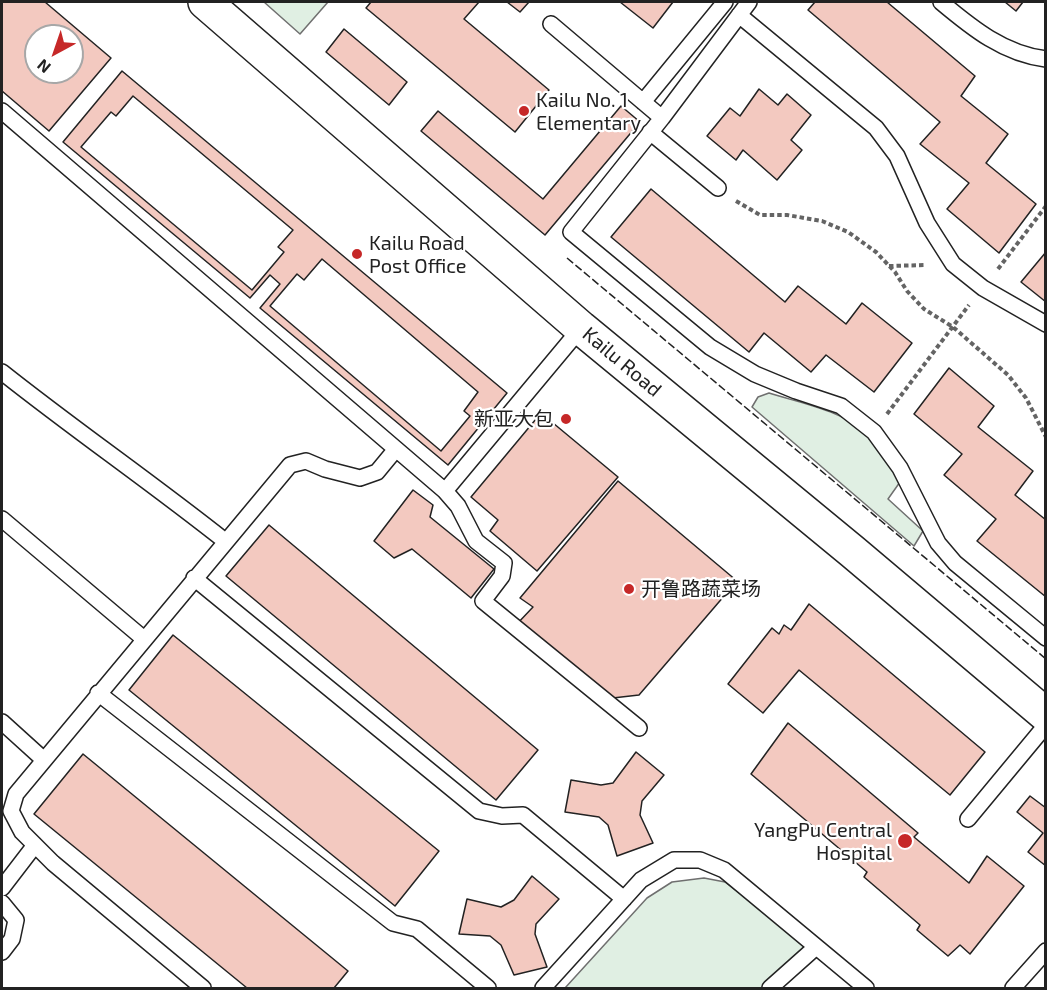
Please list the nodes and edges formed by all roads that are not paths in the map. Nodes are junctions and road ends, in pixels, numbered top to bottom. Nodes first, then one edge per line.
1 (205, 2) edge
2 (725, 2) edge
3 (749, 2) edge
4 (941, 2) edge
5 (739, 15) junction
6 (551, 24) dead end
7 (1046, 59) edge
8 (643, 102) junction
9 (2, 111) edge
10 (662, 118) junction
11 (650, 132) junction
12 (718, 188) road end
13 (1046, 324) edge
14 (581, 328) junction
15 (2, 372) edge
16 (396, 449) junction
17 (445, 491) junction
18 (2, 519) edge
19 (225, 541) junction
20 (194, 578) junction
21 (1046, 638) edge
22 (144, 639) junction
23 (98, 693) junction
24 (1046, 715) edge
25 (2, 723) edge
26 (1046, 725) edge
27 (639, 728) dead end
28 (44, 760) junction
29 (968, 819) dead end
30 (35, 845) junction
31 (2, 888) edge
32 (624, 899) junction
33 (2, 903) edge
34 (816, 947) junction
35 (1046, 951) edge
36 (2, 952) edge
37 (203, 988) edge
38 (488, 988) edge
39 (543, 988) edge
40 (770, 988) edge
41 (866, 988) edge
42 (1013, 988) edge

1 - 14 street, Kailu Road
2 - 8 lane
3 - 5 lane
4 - 7 lane
5 - 10 lane
5 - 13 lane
6 - 8 lane
8 - 10 lane
9 - 16 lane
10 - 11 lane
11 - 12 lane
11 - 21 lane
14 - 17 lane
14 - 24 street, Kailu Road
15 - 19 lane
16 - 17 lane
16 - 19 lane
17 - 27 lane
18 - 22 lane
19 - 20 lane
20 - 22 lane
20 - 32 lane
22 - 23 lane
23 - 28 lane
23 - 38 lane
25 - 28 lane
26 - 29 lane
28 - 30 lane
30 - 31 lane
30 - 37 lane
32 - 34 lane
32 - 39 lane
33 - 36 lane
34 - 40 lane
34 - 41 lane
35 - 42 lane

